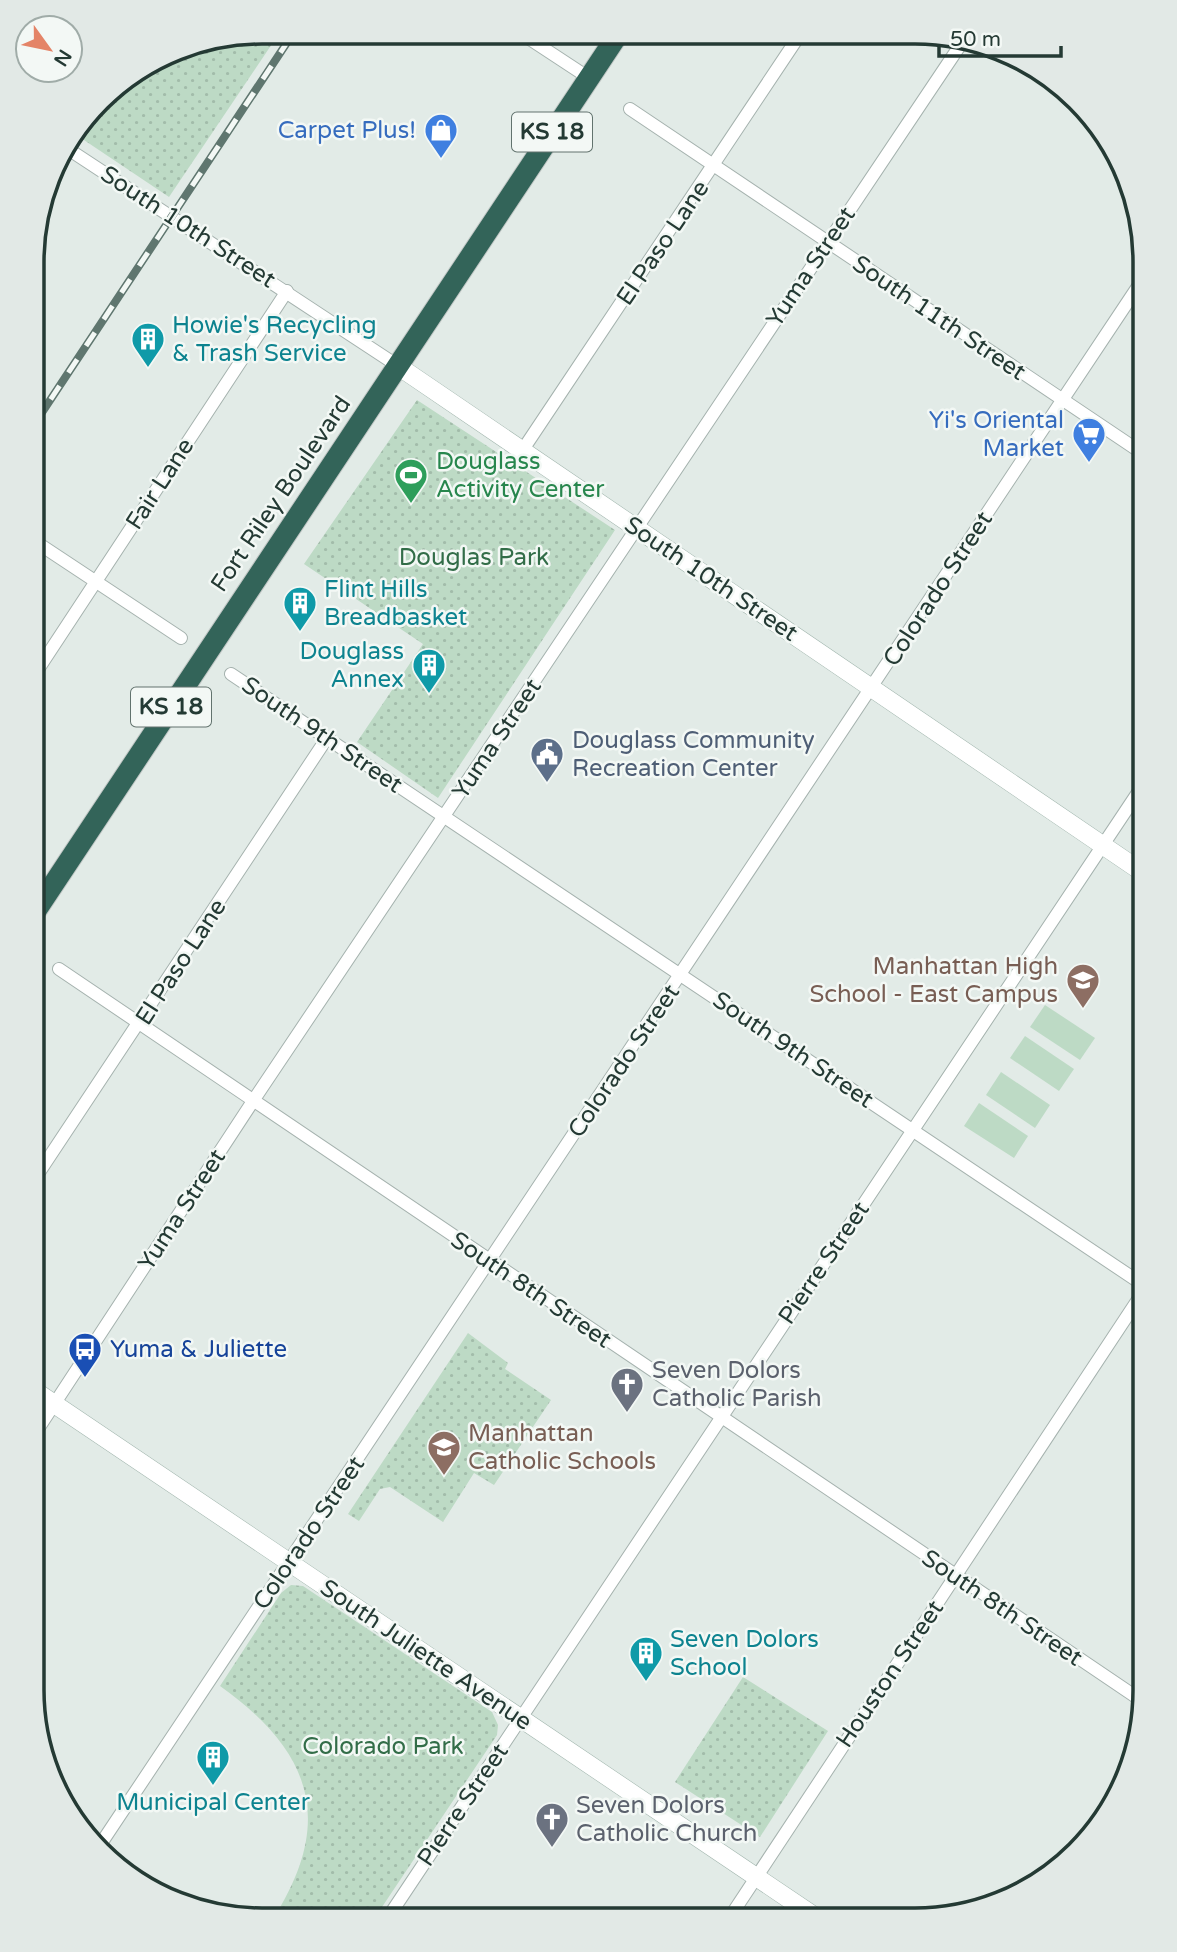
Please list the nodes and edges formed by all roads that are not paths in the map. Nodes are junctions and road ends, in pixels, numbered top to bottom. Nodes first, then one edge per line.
1 (537, 44) edge
2 (612, 44) edge
3 (794, 44) edge
4 (958, 48) edge
5 (589, 78) junction
6 (630, 108) dead end
7 (74, 152) edge
8 (715, 166) junction
9 (827, 242) junction
10 (287, 291) junction
11 (1133, 295) edge
12 (398, 366) junction
13 (1062, 400) junction
14 (1133, 447) edge
15 (522, 451) junction
16 (638, 528) junction
17 (44, 547) edge
18 (96, 582) junction
19 (181, 638) dead end
20 (44, 660) edge
21 (232, 674) dead end
22 (873, 689) junction
23 (327, 738) junction
24 (1133, 800) edge
25 (446, 817) junction
26 (1103, 845) junction
27 (1133, 866) edge
28 (44, 898) edge
29 (59, 970) dead end
30 (682, 974) junction
31 (140, 1025) junction
32 (253, 1101) junction
33 (912, 1132) junction
34 (44, 1165) edge
35 (490, 1263) junction
36 (1133, 1280) edge
37 (1133, 1306) edge
38 (44, 1397) edge
39 (54, 1404) junction
40 (44, 1419) edge
41 (720, 1419) junction
42 (289, 1562) junction
43 (956, 1575) junction
44 (1133, 1695) edge
45 (521, 1719) junction
46 (104, 1839) edge
47 (756, 1876) junction
48 (394, 1908) edge
49 (736, 1908) edge
50 (803, 1908) edge

1 - 5 street
2 - 5 highway, Fort Riley Boulevard / KS 18
3 - 8 street, El Paso Lane
4 - 9 street, Yuma Street
5 - 12 highway, Fort Riley Boulevard / KS 18
6 - 8 street, South 11th Street
7 - 10 street, South 10th Street
8 - 9 street, South 11th Street
8 - 15 street, El Paso Lane
9 - 13 street, South 11th Street
9 - 16 street, Yuma Street
10 - 12 street, South 10th Street
10 - 18 street, Fair Lane
11 - 13 street, Colorado Street
12 - 15 street, South 10th Street
12 - 28 highway, Fort Riley Boulevard / KS 18
13 - 14 street, South 11th Street
13 - 22 street, Colorado Street
15 - 16 street, South 10th Street
16 - 22 street, South 10th Street
16 - 25 street, Yuma Street
17 - 18 street
18 - 19 street
18 - 20 street, Fair Lane
21 - 23 street, South 9th Street
22 - 26 street, South 10th Street
22 - 30 street, Colorado Street
23 - 25 street, South 9th Street
23 - 31 street, El Paso Lane
24 - 26 street, Pierre Street
25 - 30 street, South 9th Street
25 - 32 street, Yuma Street
26 - 27 street, South 10th Street
26 - 33 street, Pierre Street
29 - 31 street, South 8th Street
30 - 33 street, South 9th Street
30 - 35 street, Colorado Street
31 - 32 street, South 8th Street
31 - 34 street, El Paso Lane
32 - 35 street, South 8th Street
32 - 39 street, Yuma Street
33 - 36 street, South 9th Street
33 - 41 street, Pierre Street
35 - 41 street, South 8th Street
35 - 42 street, Colorado Street
37 - 43 street, Houston Street
38 - 39 street, South Juliette Avenue
39 - 40 street, Yuma Street
39 - 42 street, South Juliette Avenue
41 - 43 street, South 8th Street
41 - 45 street, Pierre Street
42 - 45 street, South Juliette Avenue
42 - 46 street, Colorado Street
43 - 44 street, South 8th Street
43 - 47 street, Houston Street
45 - 47 street, South Juliette Avenue
45 - 48 street, Pierre Street
47 - 49 street, Houston Street
47 - 50 street, South Juliette Avenue

